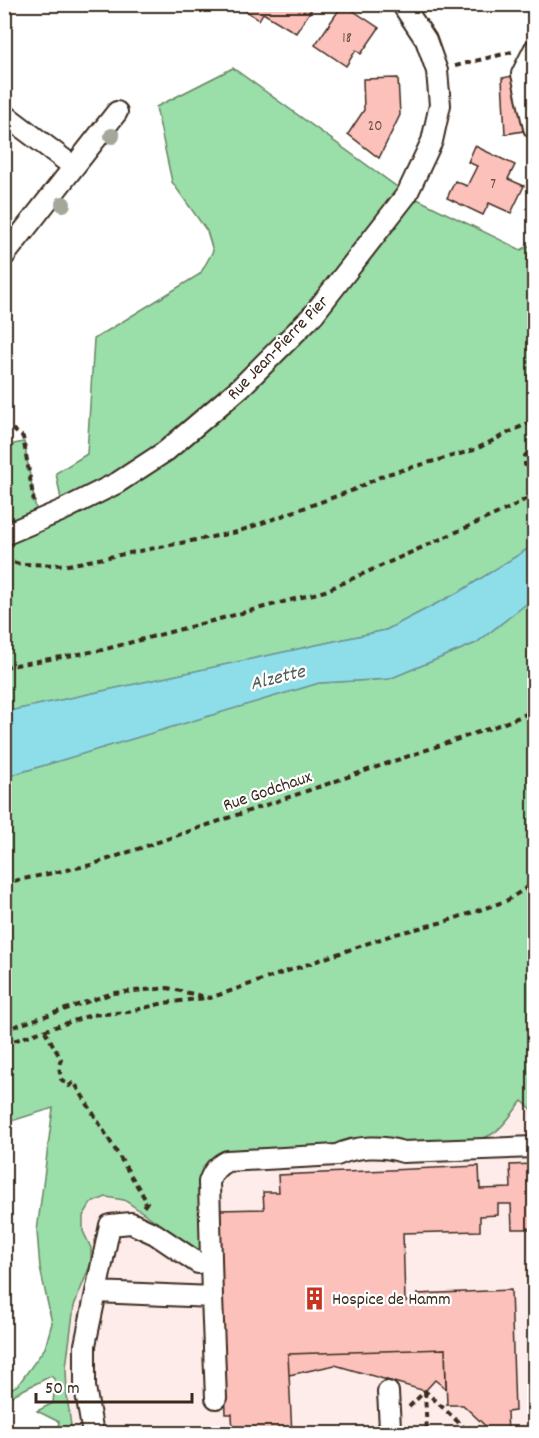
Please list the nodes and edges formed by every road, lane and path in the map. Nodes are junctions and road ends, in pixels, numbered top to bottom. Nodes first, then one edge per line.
1 (402, 4) edge
2 (534, 50) edge
3 (513, 52) dead end
4 (437, 71) junction
5 (117, 112) dead end
6 (4, 114) edge
7 (534, 128) edge
8 (74, 167) junction
9 (4, 256) edge
10 (534, 420) edge
11 (4, 423) edge
12 (534, 444) edge
13 (534, 465) edge
14 (534, 494) edge
15 (38, 521) junction
16 (4, 535) edge
17 (4, 560) edge
18 (4, 667) edge
19 (534, 711) edge
20 (534, 883) edge
21 (4, 884) edge
22 (210, 998) junction
23 (4, 1030) edge
24 (45, 1031) junction
25 (4, 1044) edge
26 (534, 1148) edge
27 (131, 1223) junction
28 (198, 1263) dead end
29 (96, 1292) junction
30 (212, 1297) junction
31 (425, 1391) junction
32 (388, 1392) dead end
33 (216, 1398) dead end
34 (229, 1427) dead end
35 (387, 1430) edge
36 (93, 1434) edge
37 (230, 1434) edge
38 (427, 1434) edge
39 (471, 1434) edge

1 - 4 street, Rue Jean-Pierre Pier
2 - 7 street
3 - 4 path
4 - 15 street, Rue Jean-Pierre Pier
5 - 8 street
6 - 8 street
8 - 9 street
10 - 17 path
11 - 15 path
12 - 13 path
14 - 18 path
15 - 16 street, Rue Jean-Pierre Pier
19 - 21 path, Rue Godchaux
20 - 22 path
22 - 23 path
22 - 24 path
24 - 25 path
24 - 27 path
26 - 30 street
27 - 28 street
27 - 29 street
29 - 30 street
29 - 36 street
30 - 33 street
31 - 35 path
31 - 38 path
31 - 39 path
32 - 35 street
34 - 37 path

